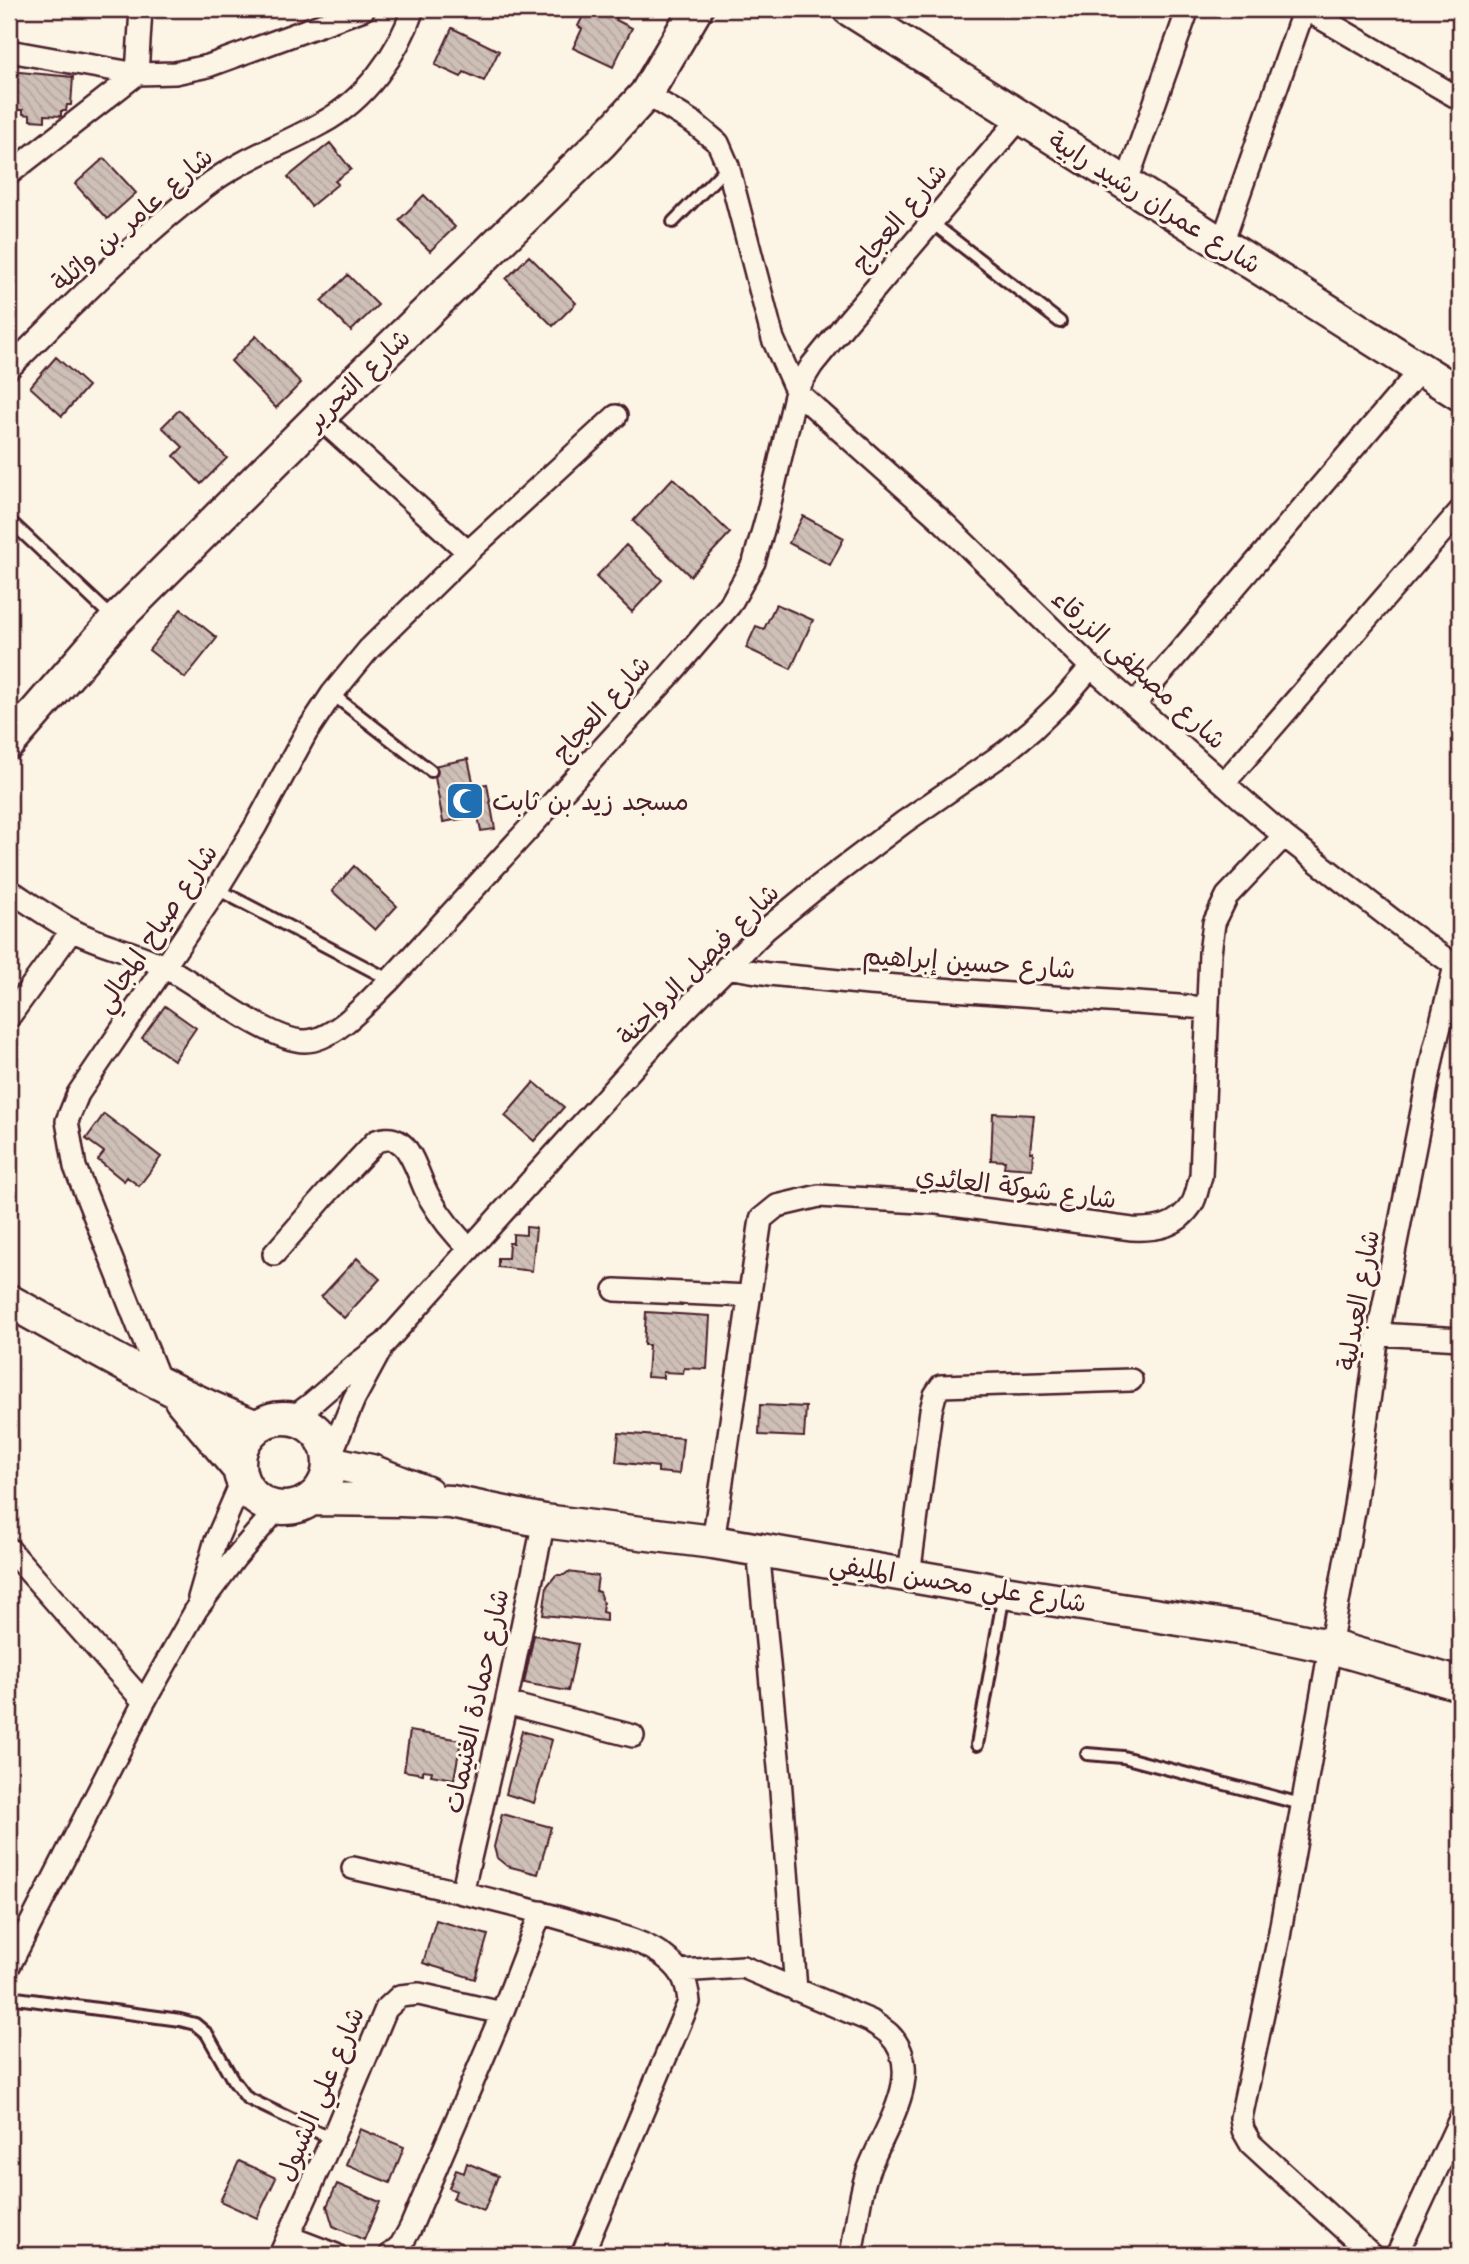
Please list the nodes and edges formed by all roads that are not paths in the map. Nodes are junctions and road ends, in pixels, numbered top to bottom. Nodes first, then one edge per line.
1 (141, 9) edge
2 (365, 9) edge
3 (413, 9) edge
4 (696, 9) edge
5 (849, 9) edge
6 (1188, 9) edge
7 (1305, 9) edge
8 (9, 51) edge
9 (137, 74) junction
10 (646, 94) junction
11 (1460, 99) edge
12 (1021, 117) junction
13 (728, 166) junction
14 (9, 174) edge
15 (1126, 184) junction
16 (673, 222) dead end
17 (931, 222) junction
18 (1222, 243) junction
19 (1060, 322) dead end
20 (9, 368) edge
21 (1421, 369) junction
22 (796, 391) junction
23 (1460, 394) edge
24 (616, 416) dead end
25 (319, 417) junction
26 (1460, 511) edge
27 (9, 520) edge
28 (468, 552) junction
29 (116, 621) junction
30 (1091, 667) junction
31 (332, 694) junction
32 (1135, 705) junction
33 (9, 743) edge
34 (431, 771) dead end
35 (1224, 783) junction
36 (1284, 836) junction
37 (217, 889) junction
38 (9, 890) edge
39 (72, 930) junction
40 (165, 967) junction
41 (726, 967) junction
42 (1458, 968) edge
43 (390, 980) junction
44 (1207, 1007) junction
45 (9, 1017) edge
46 (470, 1249) junction
47 (274, 1254) dead end
48 (615, 1290) dead end
49 (750, 1296) junction
50 (9, 1301) edge
51 (1378, 1334) junction
52 (1460, 1339) edge
53 (385, 1343) junction
54 (1131, 1380) dead end
55 (166, 1387) junction
56 (291, 1419) junction
57 (257, 1427) junction
58 (329, 1460) junction
59 (241, 1475) junction
60 (311, 1499) junction
61 (451, 1502) junction
62 (278, 1508) junction
63 (544, 1521) junction
64 (713, 1542) junction
65 (9, 1549) edge
66 (758, 1549) junction
67 (909, 1575) junction
68 (1004, 1592) junction
69 (196, 1610) junction
70 (1328, 1646) junction
71 (1459, 1676) edge
72 (144, 1702) junction
73 (506, 1703) junction
74 (633, 1737) dead end
75 (977, 1745) dead end
76 (1087, 1754) dead end
77 (1301, 1804) junction
78 (353, 1868) dead end
79 (462, 1893) junction
80 (541, 1912) junction
81 (9, 1966) edge
82 (680, 1971) junction
83 (796, 1990) junction
84 (9, 1997) edge
85 (502, 2013) junction
86 (1460, 2119) edge
87 (332, 2139) junction
88 (285, 2246) edge
89 (336, 2255) edge
90 (390, 2255) edge
91 (582, 2255) edge
92 (851, 2255) edge
93 (1372, 2255) edge
94 (1397, 2255) edge

1 - 9 street
2 - 9 street
3 - 20 street, شارع عامر بن واثلة
4 - 10 street, شارع التحرير
5 - 12 street, شارع عمران رشيد رابية
6 - 15 street
7 - 11 street
7 - 18 street
8 - 9 street
9 - 14 street
10 - 13 street
10 - 25 street, شارع التحرير
12 - 15 street, شارع عمران رشيد رابية
12 - 17 street, شارع العجاج
13 - 16 lane
13 - 22 street
15 - 18 street, شارع عمران رشيد رابية
17 - 19 lane
17 - 22 street, شارع العجاج
18 - 21 street, شارع عمران رشيد رابية
21 - 23 street, شارع عمران رشيد رابية
21 - 32 street
22 - 30 street, شارع مصطفى الزرقاء
22 - 43 street, شارع العجاج
24 - 28 street, شارع صياح المجالي
25 - 28 street
25 - 29 street, شارع التحرير
26 - 35 street
27 - 29 lane
28 - 31 street, شارع صياح المجالي
29 - 33 street, شارع التحرير
30 - 32 street, شارع مصطفى الزرقاء
30 - 41 street, شارع فيصل الرواحنة
31 - 34 lane
31 - 37 street, شارع صياح المجالي
32 - 35 street, شارع مصطفى الزرقاء
35 - 36 street, شارع مصطفى الزرقاء
36 - 42 street, شارع مصطفى الزرقاء
36 - 44 street, شارع شوكة العائدي
37 - 40 street, شارع صياح المجالي
37 - 43 lane
38 - 39 street, شارع العجاج
39 - 40 street, شارع العجاج
39 - 45 street
40 - 43 street, شارع العجاج
40 - 55 street, شارع صياح المجالي
41 - 44 street, شارع حسين إبراهيم
41 - 46 street, شارع فيصل الرواحنة
42 - 51 street, شارع العبدلية
44 - 49 street, شارع شوكة العائدي
46 - 47 street
46 - 53 street, شارع فيصل الرواحنة
48 - 49 street
49 - 64 street, شارع شوكة العائدي
50 - 55 street
51 - 52 street
51 - 70 street, شارع العبدلية
53 - 56 street, شارع فيصل الرواحنة
53 - 58 street, شارع فيصل الرواحنة
54 - 67 street
55 - 57 street
55 - 59 street
56 - 57 street
56 - 58 street
57 - 59 street
58 - 60 street
58 - 61 street, شارع علي محسن المليفي
59 - 62 street
59 - 69 street
60 - 61 street, شارع علي محسن المليفي
60 - 62 street
61 - 63 street, شارع علي محسن المليفي
62 - 69 street
63 - 64 street, شارع علي محسن المليفي
63 - 73 street, شارع حمادة الغنيمات
64 - 66 street, شارع علي محسن المليفي
65 - 72 street
66 - 67 street, شارع علي محسن المليفي
66 - 83 street
67 - 68 street, شارع علي محسن المليفي
68 - 70 street, شارع علي محسن المليفي
68 - 75 lane
69 - 72 street
70 - 71 street, شارع علي محسن المليفي
70 - 77 street, شارع العبدلية
72 - 81 street
73 - 74 street
73 - 79 street, شارع حمادة الغنيمات
76 - 77 lane
77 - 93 street, شارع العبدلية
78 - 79 street
79 - 80 street
80 - 82 street
80 - 85 street
82 - 83 street
82 - 91 street
83 - 92 street
84 - 87 lane
85 - 87 street, شارع علي الشبول
85 - 90 street
86 - 94 street
87 - 88 street, شارع علي الشبول
88 - 89 street, شارع علي الشبول

